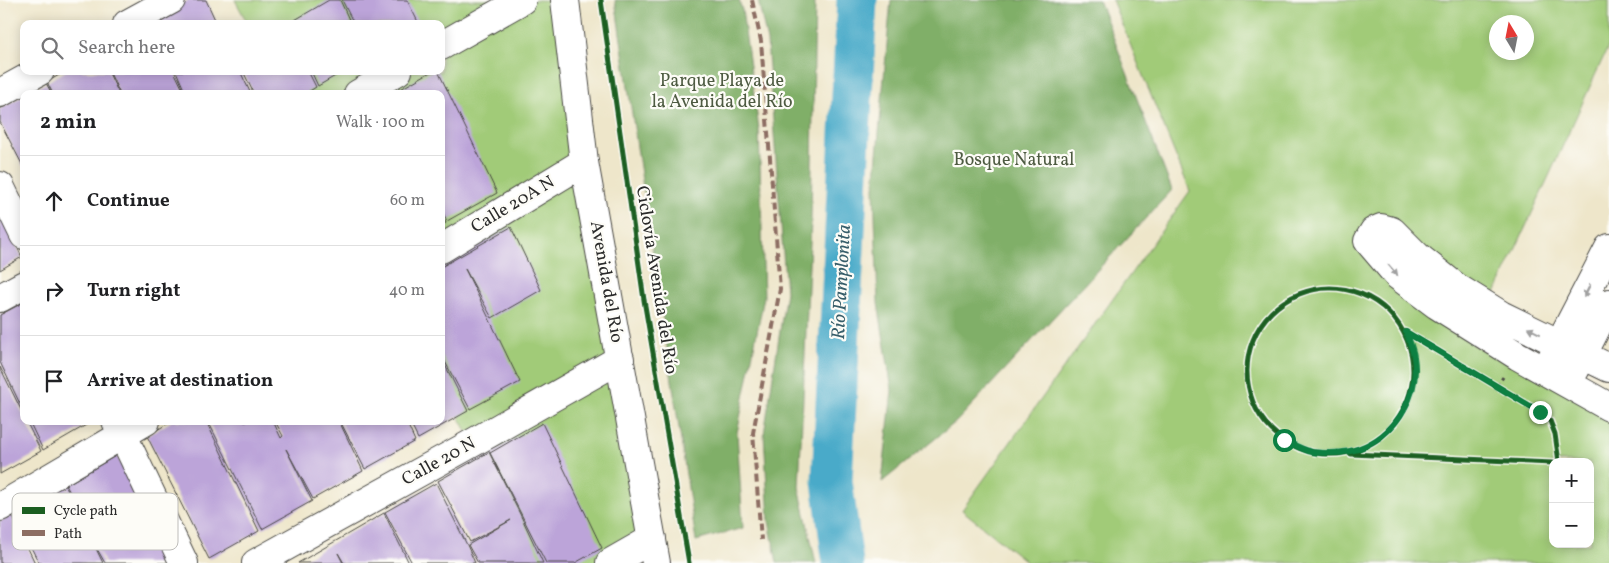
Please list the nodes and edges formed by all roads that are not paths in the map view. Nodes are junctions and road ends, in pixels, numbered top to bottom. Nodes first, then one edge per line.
1 (170, 0) edge
2 (522, 0) edge
3 (565, 0) edge
4 (134, 20) edge
5 (445, 44) edge
6 (33, 75) edge
7 (391, 75) edge
8 (365, 90) edge
9 (0, 93) edge
10 (584, 162) junction
11 (0, 186) edge
12 (20, 227) edge
13 (445, 247) edge
14 (1609, 248) edge
15 (20, 287) edge
16 (0, 298) edge
17 (1609, 303) edge
18 (1572, 349) junction
19 (620, 359) junction
20 (1609, 368) edge
21 (1556, 378) junction
22 (1609, 407) edge
23 (119, 428) edge
24 (21, 493) edge
25 (150, 493) edge
26 (12, 499) edge
27 (0, 507) edge
28 (178, 550) edge
29 (654, 551) edge
30 (184, 563) edge
31 (256, 563) edge
32 (610, 563) edge

1 - 4 street
2 - 5 street
3 - 10 street, Avenida del Río
6 - 9 street
7 - 8 street
10 - 13 street, Calle 20A N
10 - 19 street, Avenida del Río
11 - 12 street
14 -> 18 street
15 - 16 street
17 - 18 street
18 - 20 street
18 - 21 street
18 -> 21 street
19 - 29 street, Avenida del Río
19 - 31 street, Calle 20 N
21 - 22 street
23 - 24 street
23 - 25 street
26 - 27 street
28 - 30 street
29 - 32 street

